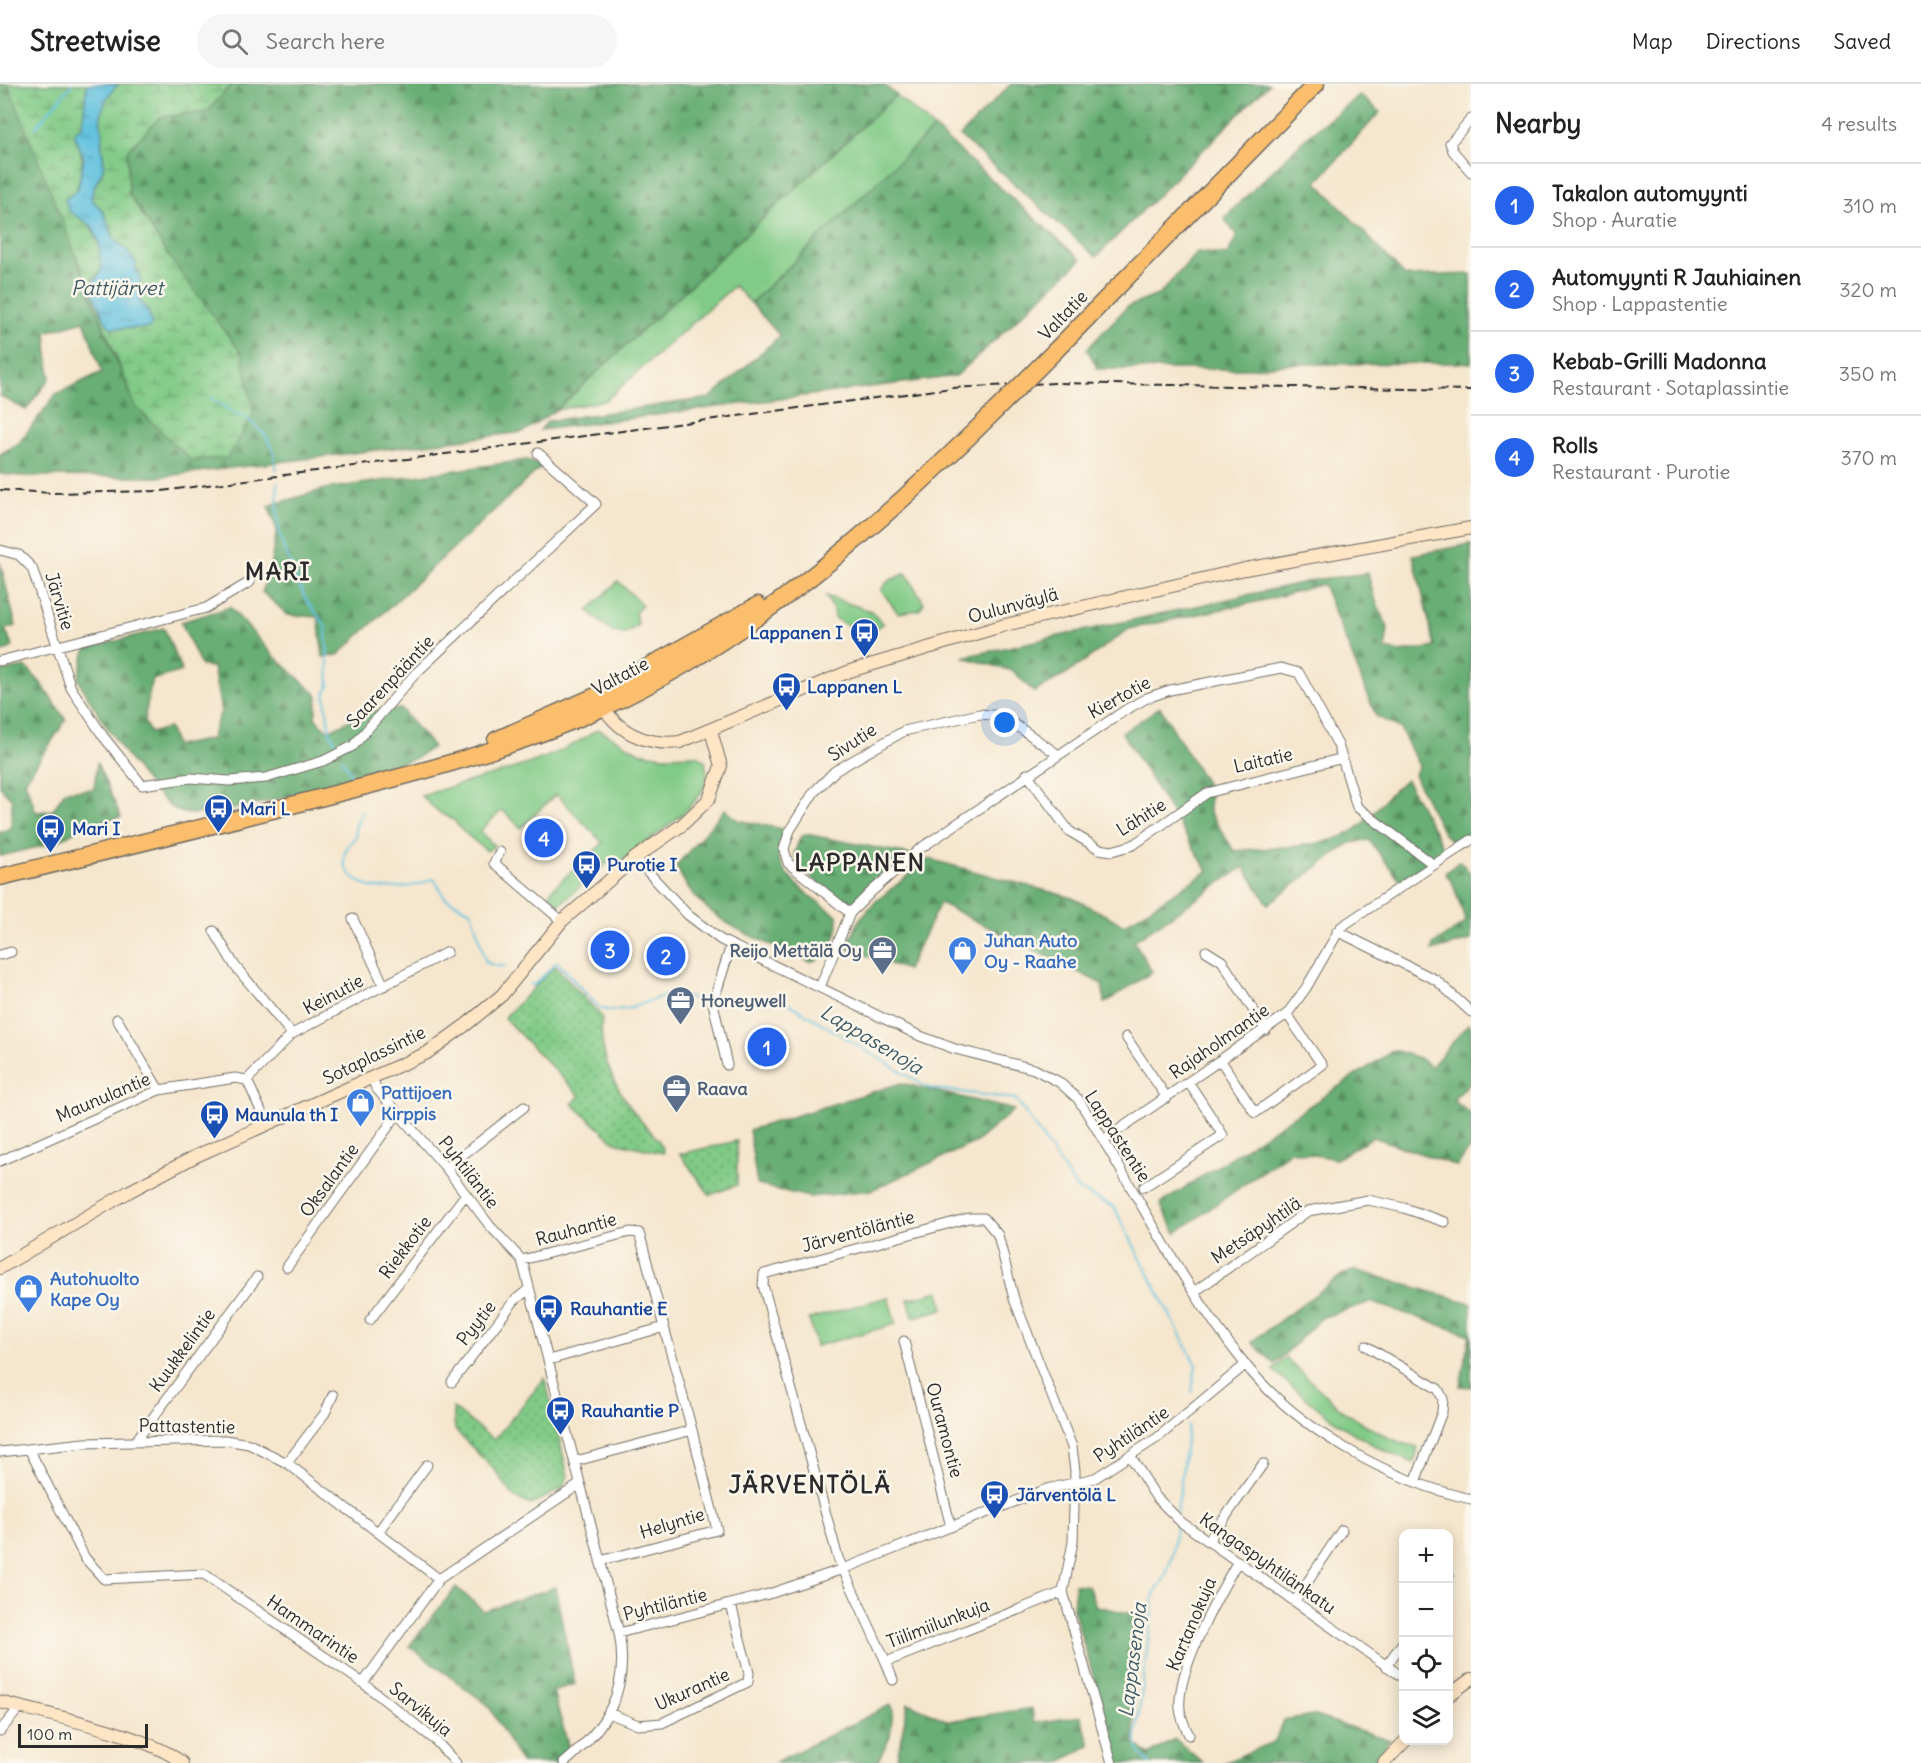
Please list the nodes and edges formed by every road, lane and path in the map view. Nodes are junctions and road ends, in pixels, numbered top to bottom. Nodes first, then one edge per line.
1 (1316, 84) edge
2 (1471, 119) edge
3 (1471, 172) edge
4 (538, 453) dead end
5 (1471, 528) edge
6 (0, 550) edge
7 (250, 582) dead end
8 (57, 646) junction
9 (0, 661) edge
10 (601, 701) junction
11 (711, 731) junction
12 (1057, 754) junction
13 (1343, 758) junction
14 (1027, 774) junction
15 (1194, 801) joint
16 (1471, 840) edge
17 (500, 852) dead end
18 (635, 858) junction
19 (1434, 865) junction
20 (0, 877) edge
21 (850, 913) junction
22 (353, 919) dead end
23 (562, 921) junction
24 (214, 931) dead end
25 (1337, 932) junction
26 (731, 945) junction
27 (1206, 951) dead end
28 (11, 952) dead end
29 (447, 952) dead end
30 (0, 956) edge
31 (384, 986) junction
32 (819, 987) junction
33 (1471, 1012) edge
34 (1287, 1014) junction
35 (117, 1019) dead end
36 (1266, 1030) junction
37 (292, 1034) junction
38 (1126, 1037) dead end
39 (1221, 1061) junction
40 (727, 1065) dead end
41 (372, 1078) junction
42 (248, 1080) junction
43 (1189, 1083) junction
44 (159, 1090) junction
45 (1167, 1098) junction
46 (524, 1107) dead end
47 (398, 1113) junction
48 (267, 1124) junction
49 (1104, 1140) junction
50 (0, 1161) edge
51 (446, 1168) junction
52 (1144, 1187) dead end
53 (466, 1194) junction
54 (1445, 1222) dead end
55 (522, 1260) junction
56 (287, 1267) dead end
57 (0, 1268) edge
58 (257, 1277) dead end
59 (529, 1288) junction
60 (1194, 1292) junction
61 (370, 1320) dead end
62 (664, 1327) junction
63 (904, 1341) dead end
64 (1366, 1346) dead end
65 (549, 1360) junction
66 (1245, 1365) junction
67 (452, 1382) dead end
68 (333, 1395) dead end
69 (692, 1430) junction
70 (135, 1442) junction
71 (29, 1449) junction
72 (0, 1452) edge
73 (1131, 1457) junction
74 (576, 1461) junction
75 (286, 1464) junction
76 (1263, 1464) dead end
77 (427, 1465) dead end
78 (1415, 1482) junction
79 (1075, 1483) junction
80 (580, 1484) junction
81 (1471, 1499) edge
82 (951, 1527) junction
83 (1342, 1530) dead end
84 (378, 1532) junction
85 (1209, 1540) junction
86 (600, 1561) junction
87 (1238, 1561) junction
88 (843, 1569) junction
89 (439, 1580) junction
90 (1063, 1592) junction
91 (1295, 1601) junction
92 (731, 1605) junction
93 (619, 1633) junction
94 (1399, 1648) edge
95 (886, 1662) junction
96 (1386, 1666) junction
97 (1399, 1675) edge
98 (1471, 1679) edge
99 (893, 1680) dead end
100 (363, 1683) junction
101 (1453, 1693) edge
102 (0, 1702) edge
103 (21, 1707) junction
104 (609, 1713) junction
105 (0, 1731) edge
106 (1189, 1735) dead end
107 (1401, 1745) edge
108 (182, 1763) edge
109 (456, 1763) edge
110 (564, 1763) edge
111 (1112, 1763) edge
112 (1384, 1763) edge

1 - 10 highway, Valtatie, bridge
2 - 3 street
4 - 8 street, Saarenpääntie
5 - 11 street, Oulunväylä
6 - 8 street, Järvitie
7 - 8 street
8 - 9 street
10 - 11 street, Oulunväylä
10 - 20 highway, Valtatie
11 - 18 street, Sotaplassintie
12 - 13 street, Kiertotie
12 - 14 street, Kiertotie
12 - 21 street, Sivutie
13 - 15 street, Laitatie
13 - 19 street, Kiertotie
14 - 15 street, Lähitie
14 - 21 street, Kiertotie
16 - 19 street, Rajaholmantie
17 - 23 street
18 - 23 street, Sotaplassintie
18 - 26 street, Lappastentie
19 - 25 street, Rajaholmantie
21 - 32 street, Kiertotie
22 - 31 street
23 - 41 street, Sotaplassintie
24 - 37 street
25 - 33 street
25 - 34 street, Rajaholmantie
26 - 32 street, Lappastentie
26 - 40 street
27 - 36 street
28 - 30 street
29 - 31 street, Keinutie
31 - 37 street, Keinutie
32 - 49 street, Lappastentie
34 - 36 street, Rajaholmantie
34 - 39 street
35 - 44 street
36 - 39 street, Rajaholmantie
37 - 42 street, Keinutie
38 - 45 street
39 - 43 street, Rajaholmantie
41 - 47 street, Pyhtiläntie
41 - 48 street, Sotaplassintie
42 - 44 street, Maunulantie
42 - 48 street
43 - 45 street, Rajaholmantie
43 - 52 street
44 - 50 street, Maunulantie
45 - 49 street, Rajaholmantie
46 - 51 street
47 - 51 street, Pyhtiläntie
47 - 56 street, Oksalantie
48 - 57 street, Sotaplassintie
49 - 60 street, Lappastentie
51 - 53 street, Pyhtiläntie
53 - 55 street, Pyhtiläntie
53 - 61 street, Riekkotie
54 - 60 street, Metsäpyhtilä
55 - 59 street, Pyhtiläntie
55 - 62 street, Rauhantie
58 - 70 street, Kuukkelintie
59 - 65 street, Pyhtiläntie
59 - 67 street, Pyytie
60 - 66 street, Lappastentie
62 - 65 street
62 - 69 street
63 - 82 street, Ouramontie
64 - 78 street
65 - 74 street, Pyhtiläntie
66 - 73 street, Pyhtiläntie
66 - 78 street, Lappastentie
68 - 75 street
69 - 74 street
69 - 86 street, Helyntie
70 - 71 street, Pattastentie
70 - 75 street, Pattastentie
71 - 72 street, Pattastentie
71 - 100 street, Hammarintie
73 - 79 street, Pyhtiläntie
73 - 85 street, Kangaspyhtilänkatu
74 - 80 street, Pyhtiläntie
75 - 84 street, Pattastentie
76 - 85 street
77 - 84 street
78 - 81 street, Lappastentie
79 - 82 street, Pyhtiläntie
79 - 88 street, Järventöläntie
79 - 90 street
80 - 86 street, Pyhtiläntie
80 - 89 street, Hammarintie
82 - 88 street, Pyhtiläntie
83 - 91 street
84 - 89 street, Pattastentie
85 - 87 street, Kangaspyhtilänkatu
86 - 93 street, Pyhtiläntie
87 - 91 street, Kangaspyhtilänkatu
87 - 106 street, Kartanokuja
88 - 92 street, Pyhtiläntie
88 - 95 street, Tiilimiilunkuja
89 - 100 street, Hammarintie
90 - 95 street, Tiilimiilunkuja
90 - 111 street
91 - 96 street, Kangaspyhtilänkatu
92 - 93 street, Pyhtiläntie
92 - 104 street, Ukurantie
93 - 104 street
94 - 96 street
95 - 99 street
96 - 97 street, Kangaspyhtilänkatu
98 - 101 street
100 - 109 street, Sarvikuja
102 - 103 street
103 - 105 street
103 - 108 street
104 - 110 street
107 - 112 street

